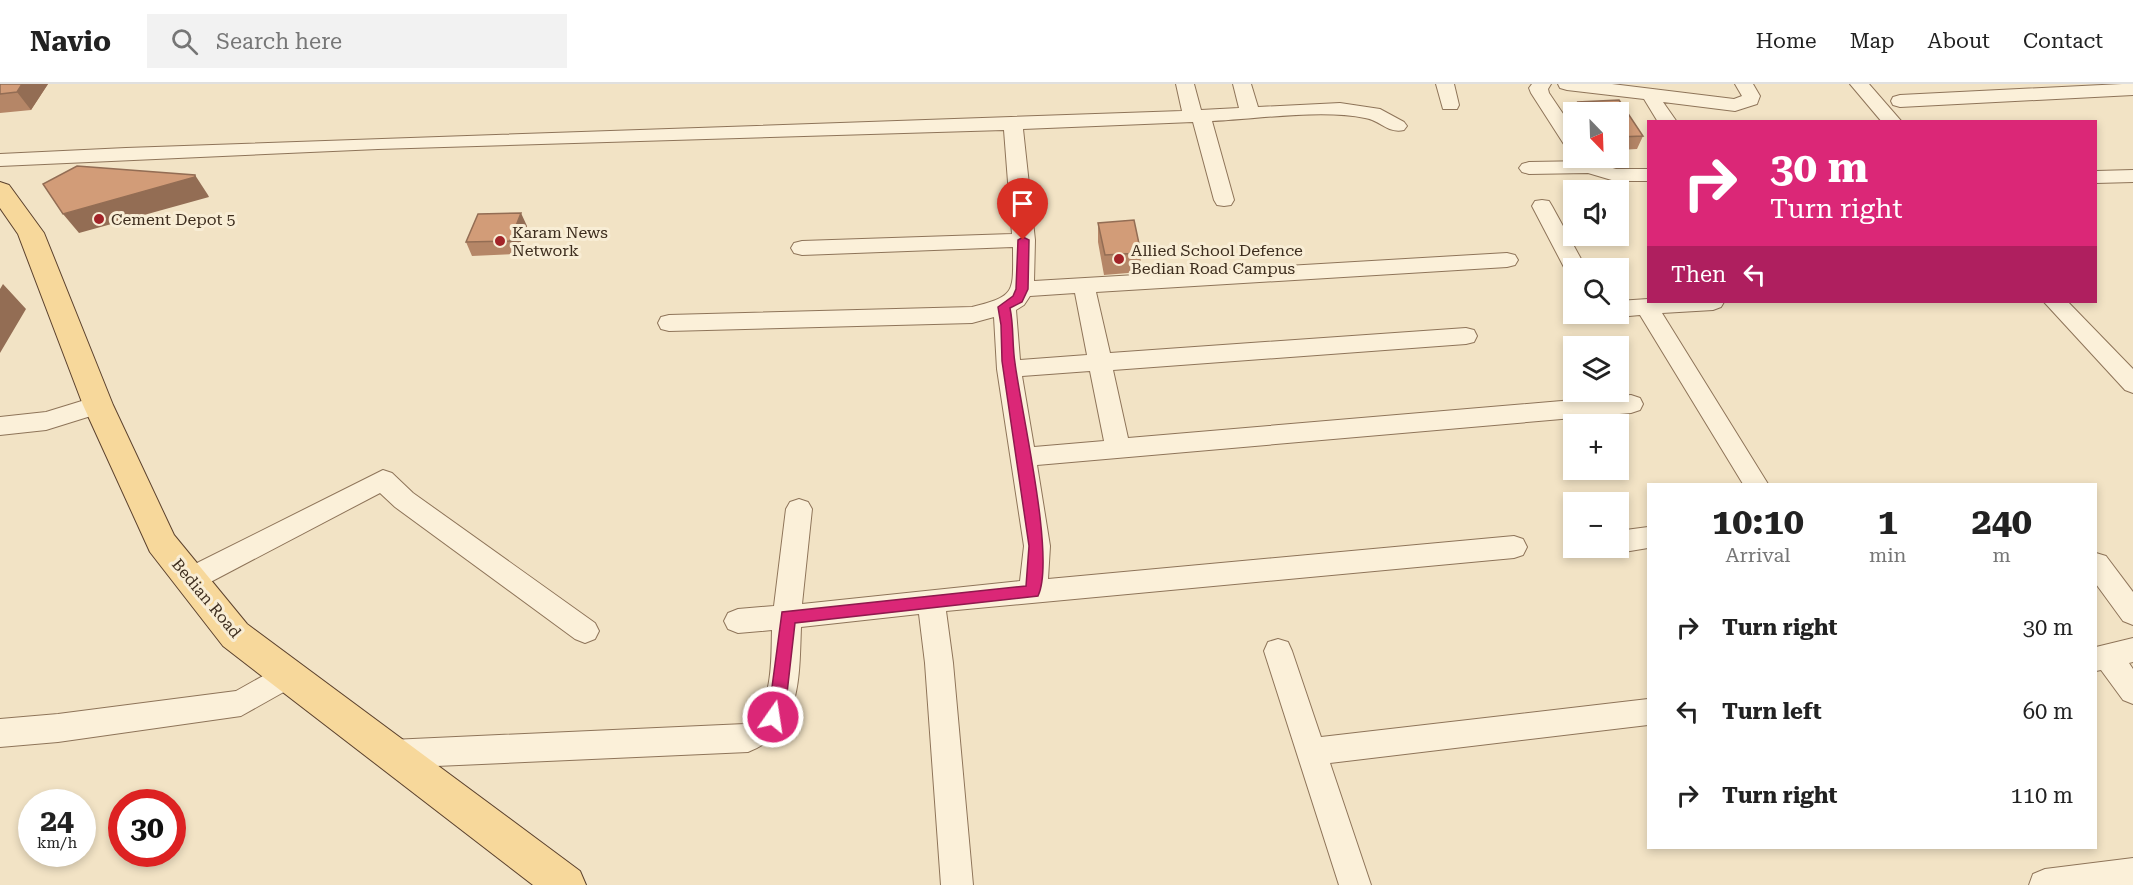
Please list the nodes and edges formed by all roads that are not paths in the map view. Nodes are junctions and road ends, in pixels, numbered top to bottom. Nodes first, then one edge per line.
1 (1185, 84) edge
2 (1242, 84) edge
3 (1445, 84) edge
4 (1542, 84) edge
5 (1567, 84) edge
6 (1859, 84) edge
7 (2133, 89) edge
8 (1653, 96) junction
9 (1743, 96) edge
10 (1900, 101) dead end
11 (1450, 105) dead end
12 (1250, 113) junction
13 (1197, 116) junction
14 (1667, 120) edge
15 (1748, 120) edge
16 (1891, 120) edge
17 (1013, 124) junction
18 (1397, 126) dead end
19 (1563, 128) edge
20 (0, 160) edge
21 (1563, 164) edge
22 (1529, 168) dead end
23 (1599, 168) edge
24 (1647, 175) edge
25 (2133, 176) edge
26 (2097, 177) edge
27 (0, 190) edge
28 (1224, 200) dead end
29 (1542, 206) dead end
30 (1023, 240) junction
31 (802, 248) dead end
32 (1570, 258) edge
33 (1508, 260) dead end
34 (1084, 285) junction
35 (1022, 289) junction
36 (1702, 303) edge
37 (2056, 303) edge
38 (1004, 307) junction
39 (1647, 308) junction
40 (1629, 309) edge
41 (669, 323) dead end
42 (1466, 336) dead end
43 (1099, 363) junction
44 (1009, 369) junction
45 (2133, 384) edge
46 (1631, 404) dead end
47 (98, 405) junction
48 (0, 426) edge
49 (1118, 450) junction
50 (1023, 457) junction
51 (1755, 483) edge
52 (799, 508) dead end
53 (1647, 538) edge
54 (1629, 541) edge
55 (1514, 547) dead end
56 (2097, 565) edge
57 (191, 579) junction
58 (1033, 591) junction
59 (931, 601) junction
60 (2133, 613) edge
61 (788, 617) junction
62 (738, 621) dead end
63 (585, 631) dead end
64 (1278, 651) dead end
65 (2112, 656) edge
66 (288, 675) junction
67 (2133, 691) edge
68 (1647, 712) edge
69 (0, 732) edge
70 (1310, 752) junction
71 (391, 754) junction
72 (2133, 874) edge
73 (566, 885) edge
74 (957, 885) edge
75 (1355, 885) edge
76 (2045, 885) edge

1 - 13 street
2 - 12 street
3 - 11 street
4 - 19 street
5 - 8 street
6 - 16 street
7 - 10 street
8 - 9 street
8 - 14 street
9 - 15 street
12 - 13 street
12 - 18 street
13 - 17 street
13 - 28 street
17 - 20 street
17 - 30 street
21 - 22 street
23 - 24 street
25 - 26 street
27 - 47 main road, Bedian Road
29 - 32 street
30 - 31 street
30 - 35 street
33 - 34 street
34 - 35 street
34 - 43 street
35 - 38 street
36 - 39 street
37 - 45 street
38 - 41 street
38 - 44 street
39 - 40 street
39 - 51 street
42 - 43 street
43 - 44 street
43 - 49 street
44 - 50 street
46 - 49 street
47 - 48 street
47 - 57 main road, Bedian Road
49 - 50 street
50 - 58 street
52 - 61 street
53 - 54 street
55 - 58 street
56 - 60 street
57 - 63 street
57 - 66 main road, Bedian Road
58 - 59 street
59 - 61 street
59 - 74 street
61 - 62 street
61 - 71 street
64 - 70 street
65 - 67 street
66 - 69 street
66 - 71 main road, Bedian Road
68 - 70 street
70 - 75 street
71 - 73 main road, Bedian Road
72 - 76 street

